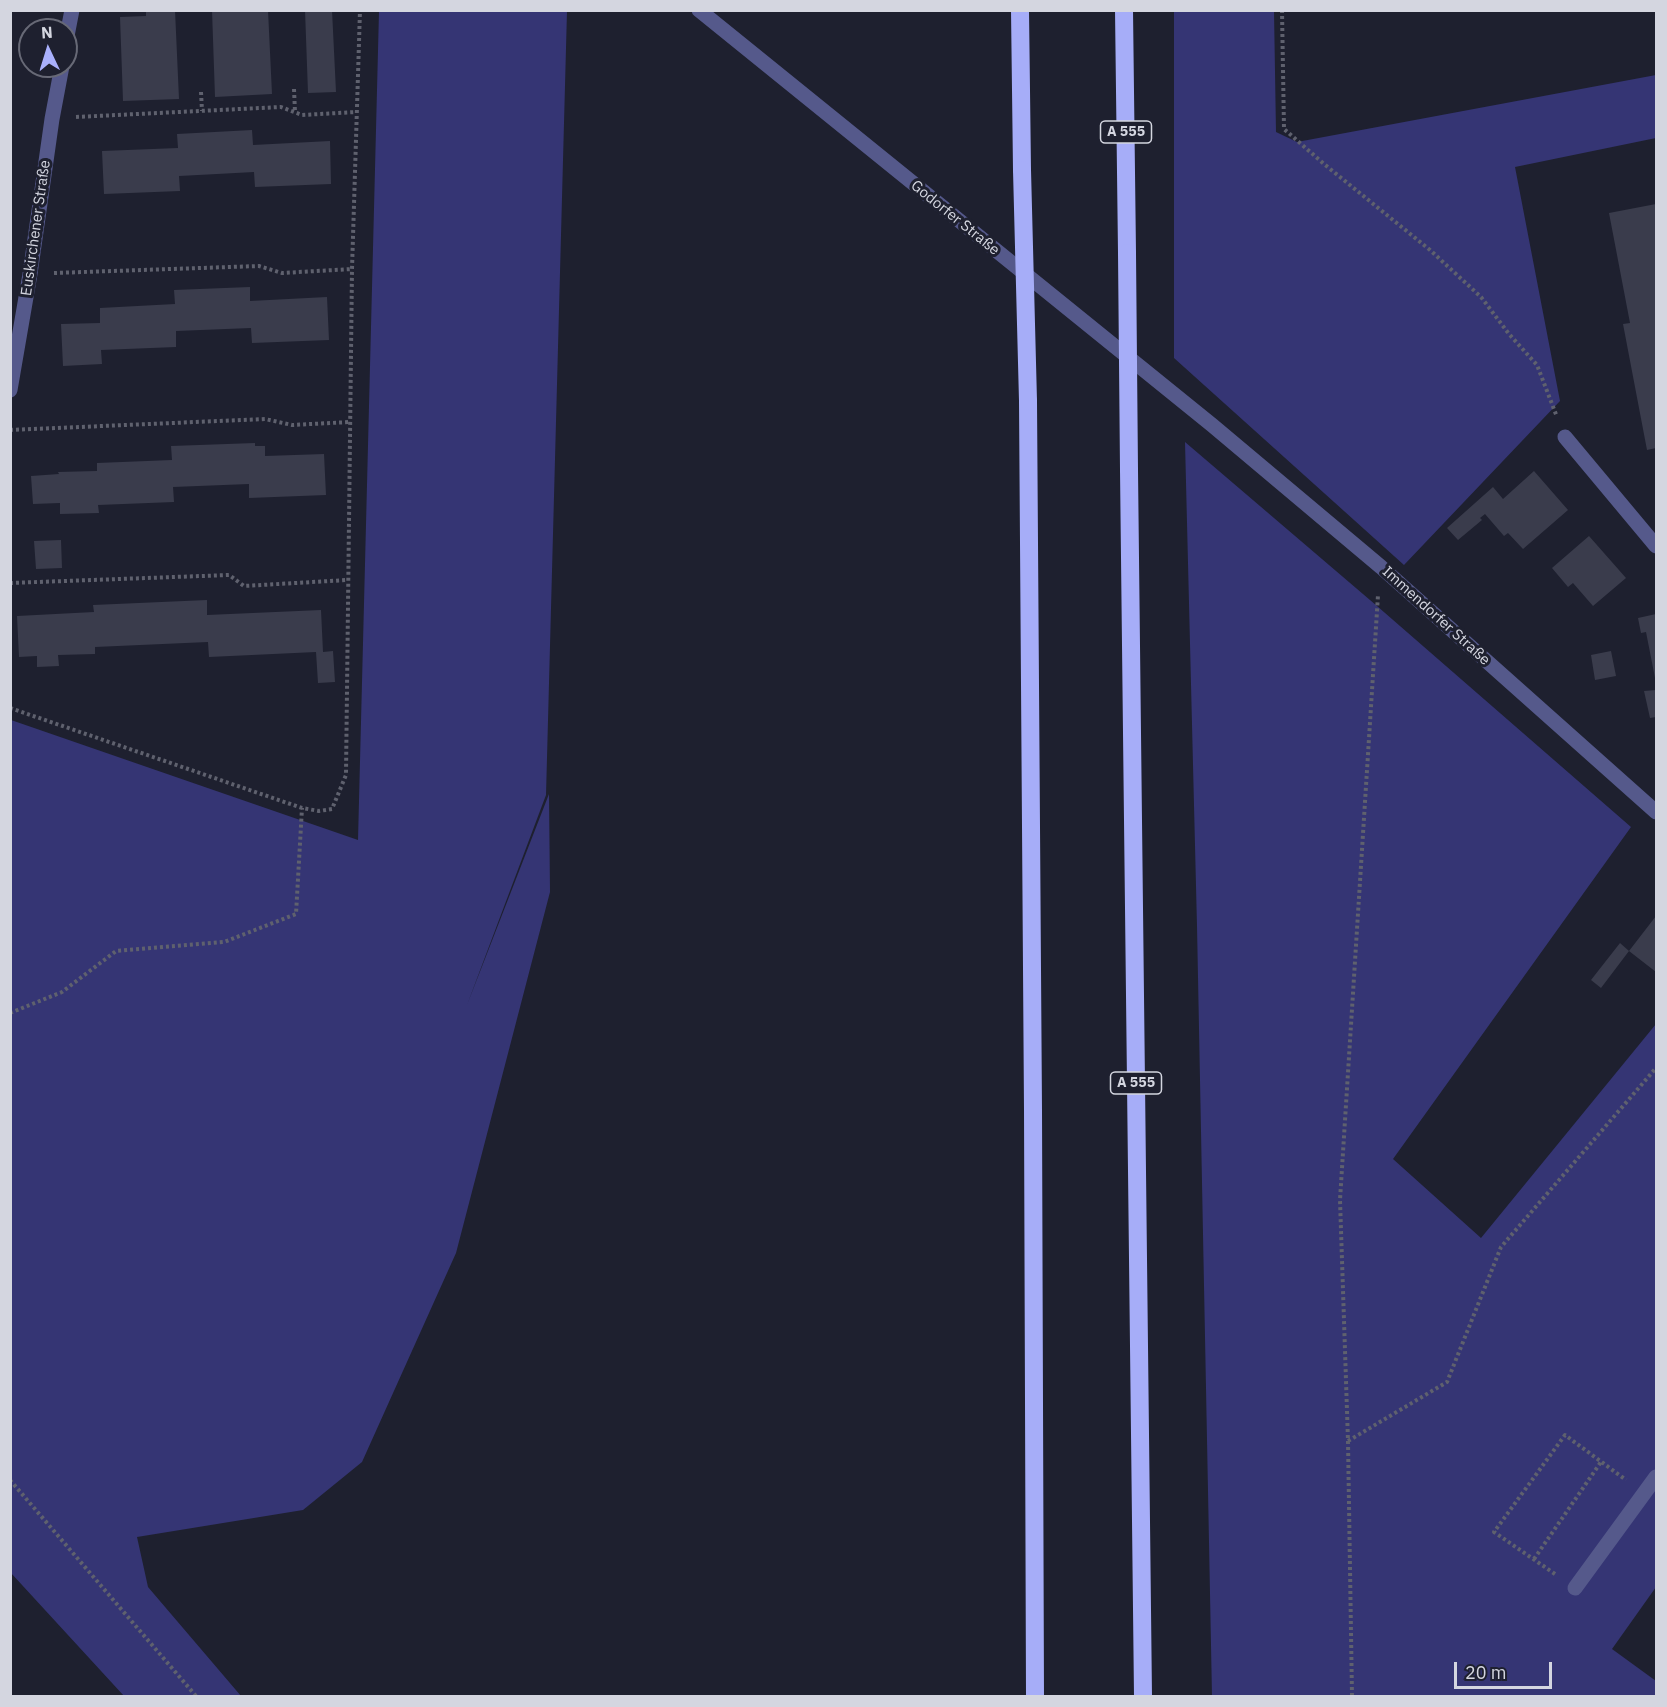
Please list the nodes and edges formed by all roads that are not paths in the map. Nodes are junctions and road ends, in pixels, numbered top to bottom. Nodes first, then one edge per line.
1 (699, 10) edge
2 (1020, 10) edge
3 (1124, 10) edge
4 (60, 78) edge
5 (10, 390) edge
6 (1212, 425) joint
7 (1565, 437) road end
8 (1656, 546) edge
9 (1656, 812) edge
10 (1656, 1477) edge
11 (1575, 1588) road end
12 (1035, 1696) edge
13 (1143, 1696) edge

1 - 6 street, Godorfer Straße
2 - 12 highway, bridge
3 - 13 highway, A 555, bridge
4 - 5 street, Euskirchener Straße
6 - 9 street, Immendorfer Straße
7 - 8 street
10 - 11 street

